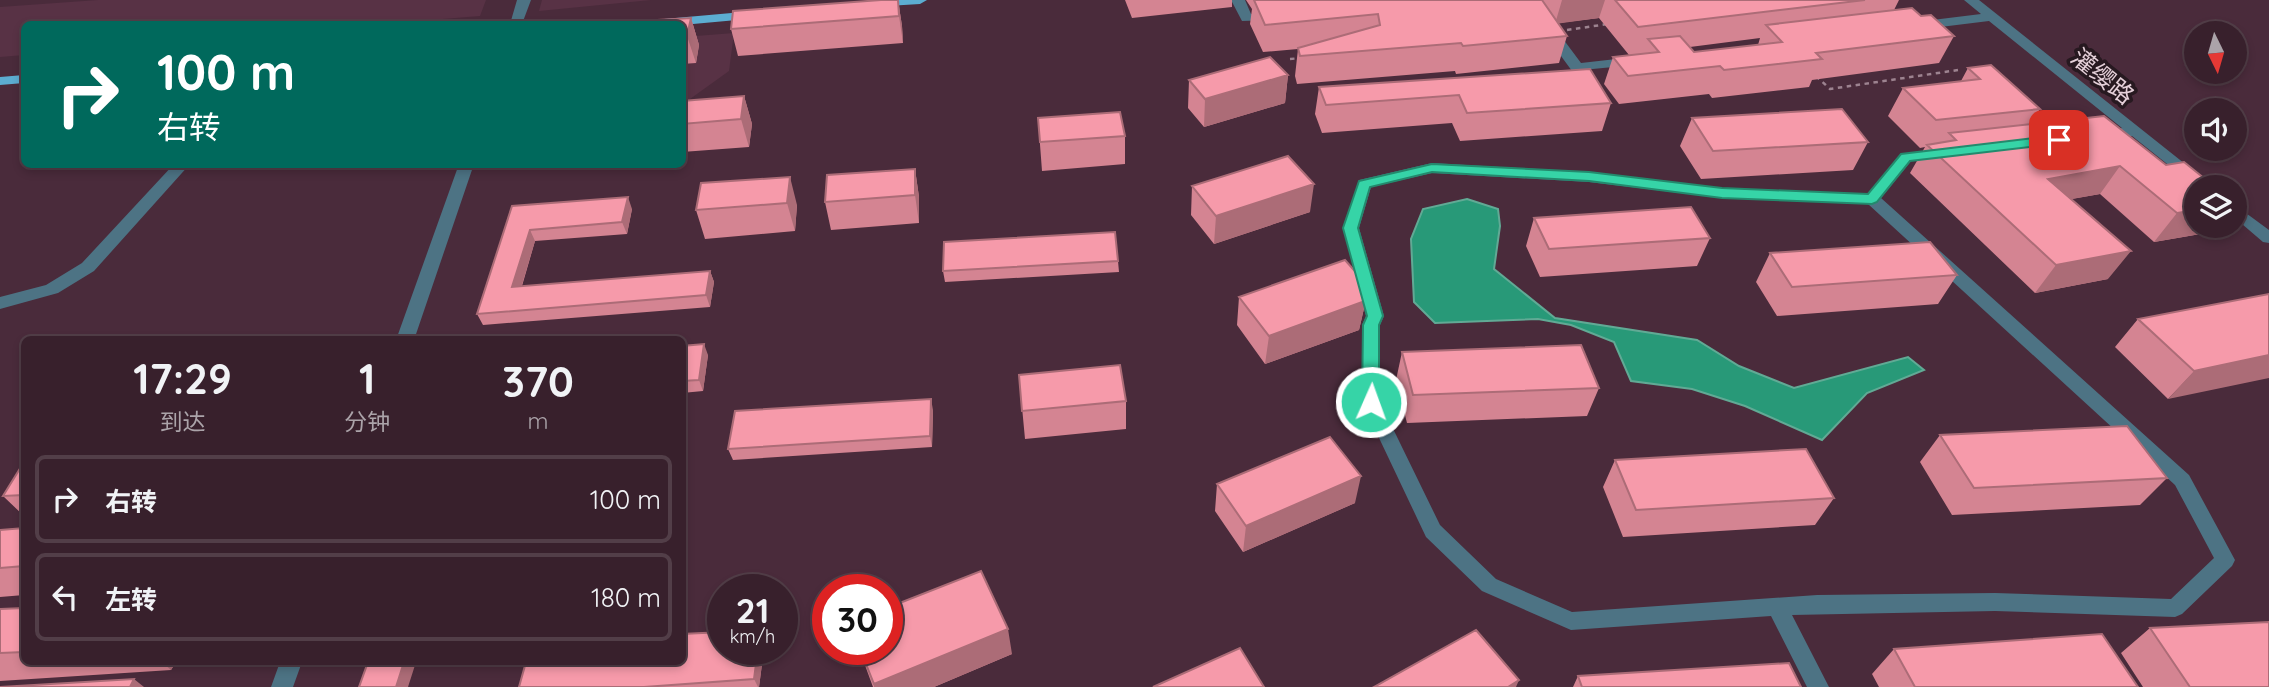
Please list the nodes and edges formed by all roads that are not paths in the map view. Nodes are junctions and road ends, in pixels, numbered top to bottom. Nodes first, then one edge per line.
1 (524, 0) edge
2 (920, 0) edge
3 (1238, 0) edge
4 (1527, 0) edge
5 (1972, 0) edge
6 (866, 5) edge
7 (773, 13) edge
8 (1287, 14) edge
9 (1992, 16) junction
10 (517, 21) edge
11 (686, 21) edge
12 (1904, 27) edge
13 (1644, 60) edge
14 (21, 79) edge
15 (0, 82) edge
16 (2135, 131) junction
17 (2081, 137) edge
18 (1960, 151) edge
19 (179, 168) edge
20 (466, 168) edge
21 (2191, 175) edge
22 (1872, 199) junction
23 (2247, 220) edge
24 (2269, 238) edge
25 (0, 303) edge
26 (406, 336) edge
27 (1777, 607) junction
28 (290, 665) edge
29 (282, 687) edge
30 (1818, 687) edge

1 - 10 street
2 - 6 main road
3 - 8 street
4 - 13 street
5 - 9 street, 灌缨路
7 - 11 main road
9 - 12 street
9 - 16 street, 灌缨路
14 - 15 main road
16 - 17 street
16 - 21 street, 灌缨路
18 - 22 street
19 - 25 street
20 - 26 street
22 - 27 street
22 - 27 street
23 - 24 street
27 - 30 street
28 - 29 street

